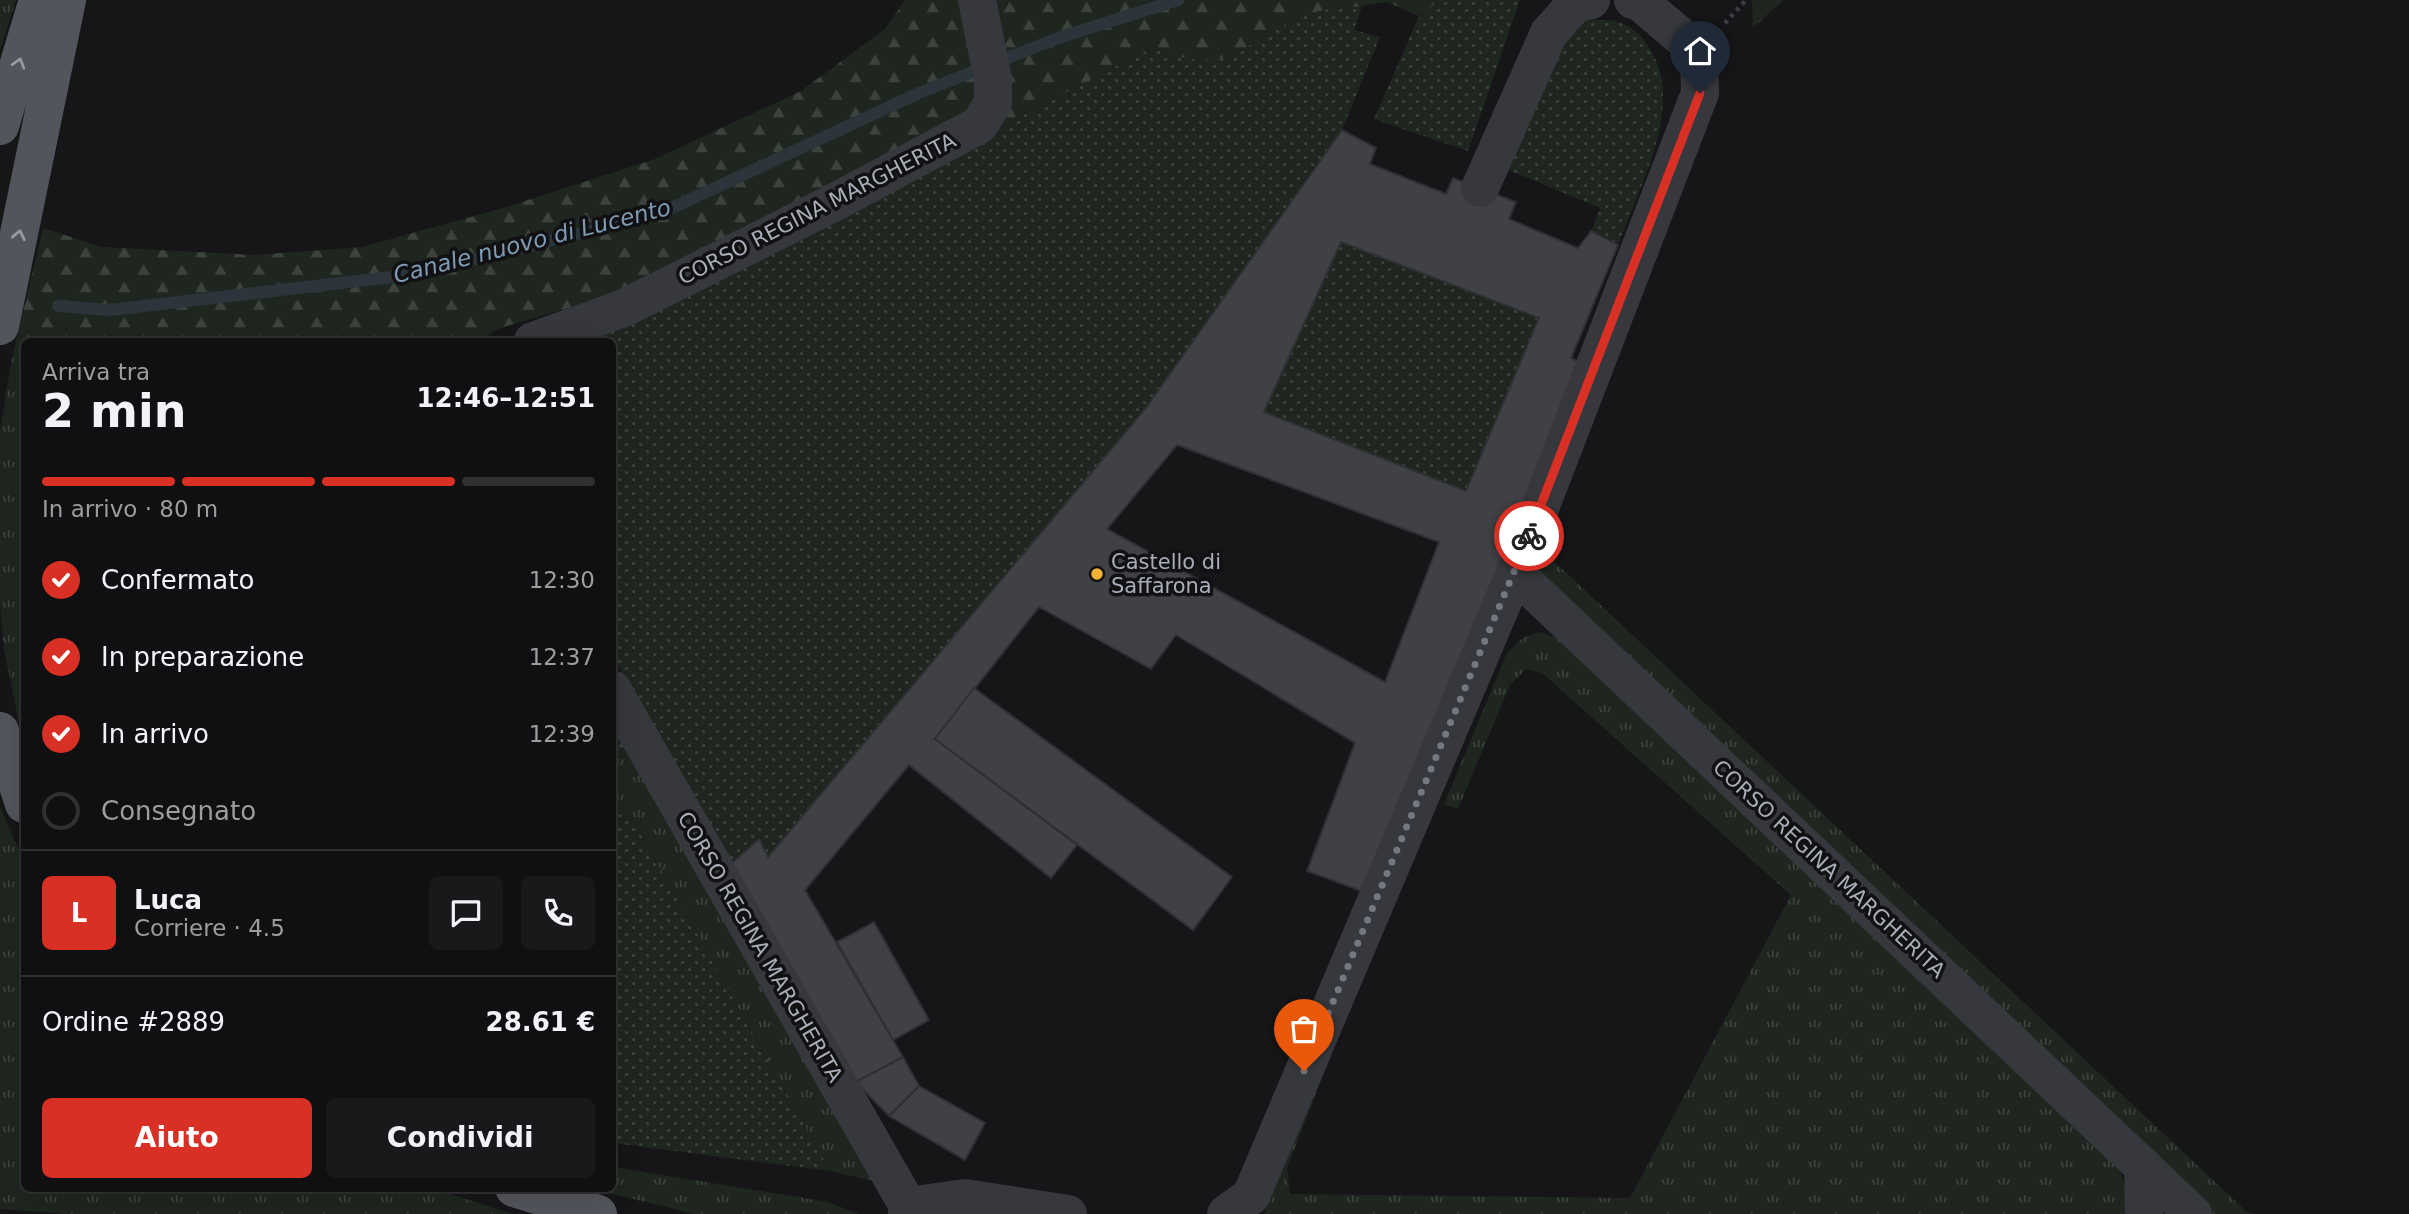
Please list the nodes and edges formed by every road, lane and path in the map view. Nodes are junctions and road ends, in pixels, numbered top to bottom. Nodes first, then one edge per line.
1 (38, 0) edge
2 (67, 0) edge
3 (976, 0) edge
4 (1591, 0) edge
5 (1655, 7) edge
6 (0, 126) edge
7 (1480, 188) dead end
8 (0, 326) edge
9 (541, 338) edge
10 (1515, 573) junction
11 (616, 696) edge
12 (0, 731) edge
13 (21, 795) edge
14 (2143, 1166) junction
15 (527, 1192) edge
16 (908, 1210) edge
17 (598, 1214) edge
18 (1068, 1214) edge
19 (1226, 1214) edge
20 (2144, 1214) edge
21 (2193, 1214) edge

6 -> 1 main road
8 -> 2 main road
3 - 9 street, CORSO REGINA MARGHERITA
4 - 7 street
5 - 10 street
10 - 14 street, CORSO REGINA MARGHERITA
10 - 19 street
11 - 16 street, CORSO REGINA MARGHERITA
12 - 13 main road
14 - 20 street
14 - 21 street, CORSO REGINA MARGHERITA
15 - 17 main road
16 - 18 street, CORSO REGINA MARGHERITA

